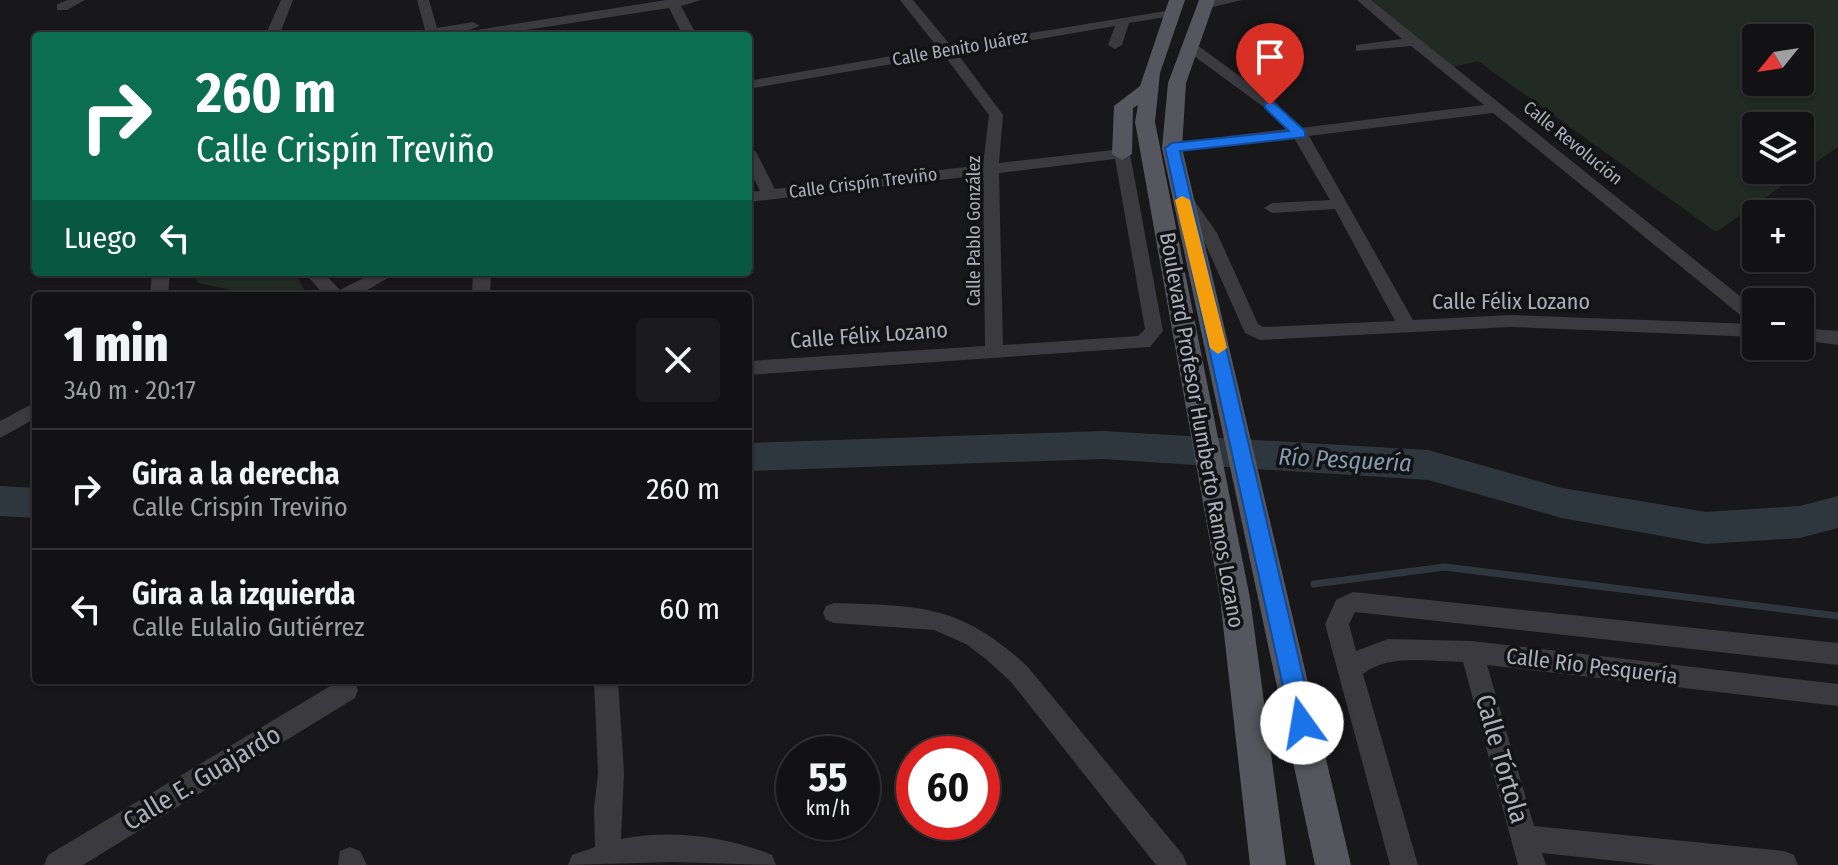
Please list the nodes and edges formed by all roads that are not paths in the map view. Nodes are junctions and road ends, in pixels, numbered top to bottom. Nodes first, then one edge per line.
1 (79, 0) edge
2 (287, 0) edge
3 (423, 0) edge
4 (635, 0) edge
5 (695, 0) edge
6 (906, 0) edge
7 (1137, 0) edge
8 (1236, 0) edge
9 (1363, 0) edge
10 (673, 2) edge
11 (1206, 3) edge
12 (62, 7) dead end
13 (1169, 8) edge
14 (1124, 20) junction
15 (274, 32) edge
16 (432, 32) edge
17 (438, 32) edge
18 (486, 32) edge
19 (688, 32) edge
20 (1414, 41) junction
21 (1115, 45) dead end
22 (1188, 45) junction
23 (1361, 48) dead end
24 (947, 49) junction
25 (752, 84) edge
26 (1147, 90) junction
27 (1498, 108) junction
28 (1300, 134) junction
29 (1172, 148) junction
30 (1122, 154) junction
31 (752, 160) edge
32 (991, 166) junction
33 (1180, 193) junction
34 (770, 194) junction
35 (752, 196) edge
36 (1340, 204) junction
37 (1272, 208) dead end
38 (317, 276) edge
39 (381, 276) edge
40 (331, 292) edge
41 (350, 292) edge
42 (1742, 308) edge
43 (1407, 326) junction
44 (1742, 330) edge
45 (1814, 335) edge
46 (1838, 338) edge
47 (994, 350) junction
48 (752, 368) edge
49 (32, 412) edge
50 (0, 430) edge
51 (834, 613) dead end
52 (1472, 652) junction
53 (1838, 654) edge
54 (1351, 669) junction
55 (606, 684) edge
56 (346, 690) dead end
57 (1838, 695) edge
58 (1525, 838) junction
59 (599, 862) edge
60 (58, 865) edge
61 (762, 865) edge
62 (1173, 865) edge
63 (1268, 865) edge
64 (1333, 865) edge
65 (1404, 865) edge
66 (1532, 865) edge
67 (1784, 865) edge

1 - 12 street
2 - 15 street
3 - 16 street
4 - 17 street
5 - 10 street
6 - 24 street, Calle Pablo González
7 - 13 street
8 - 11 street
9 - 20 street, Calle Revolución
10 - 18 street
10 - 19 street
11 - 22 main road, Boulevard Profesor Humberto Ramos Lozano
13 - 14 street, Calle Benito Juárez
13 - 22 main road
13 - 26 main road, Boulevard Profesor Humberto Ramos Lozano
14 - 21 street
14 - 24 street, Calle Benito Juárez
20 - 23 street
20 - 27 street, Calle Revolución
22 - 28 street
22 - 29 main road, Boulevard Profesor Humberto Ramos Lozano
24 - 25 street, Calle Benito Juárez
24 - 32 street, Calle Pablo González
26 - 30 main road
26 - 63 main road, Boulevard Profesor Humberto Ramos Lozano
27 - 28 street
27 - 42 street, Calle Revolución
28 - 29 street
28 - 36 street
29 - 33 main road, Boulevard Profesor Humberto Ramos Lozano
30 - 32 street, Calle Crispín Treviño
30 - 47 street, Calle Félix Lozano
31 - 34 street
32 - 34 street, Calle Crispín Treviño
32 - 47 street, Calle Pablo González
33 - 43 street, Calle Félix Lozano
33 - 64 main road, Boulevard Profesor Humberto Ramos Lozano
34 - 35 street, Calle Crispín Treviño
36 - 37 street
36 - 43 street
38 - 40 street
39 - 41 street
43 - 44 street, Calle Félix Lozano
45 - 46 street
47 - 48 street, Calle Félix Lozano
49 - 50 street
51 - 62 street
52 - 54 street, Calle Río Pesquería
52 - 57 street, Calle Río Pesquería
52 - 58 street, Calle Tórtola
53 - 54 street, Calle Río Pesquería
54 - 65 street
55 - 59 street
56 - 60 street, Calle E. Guajardo
58 - 66 street, Calle Tórtola
58 - 67 street
59 - 61 street

